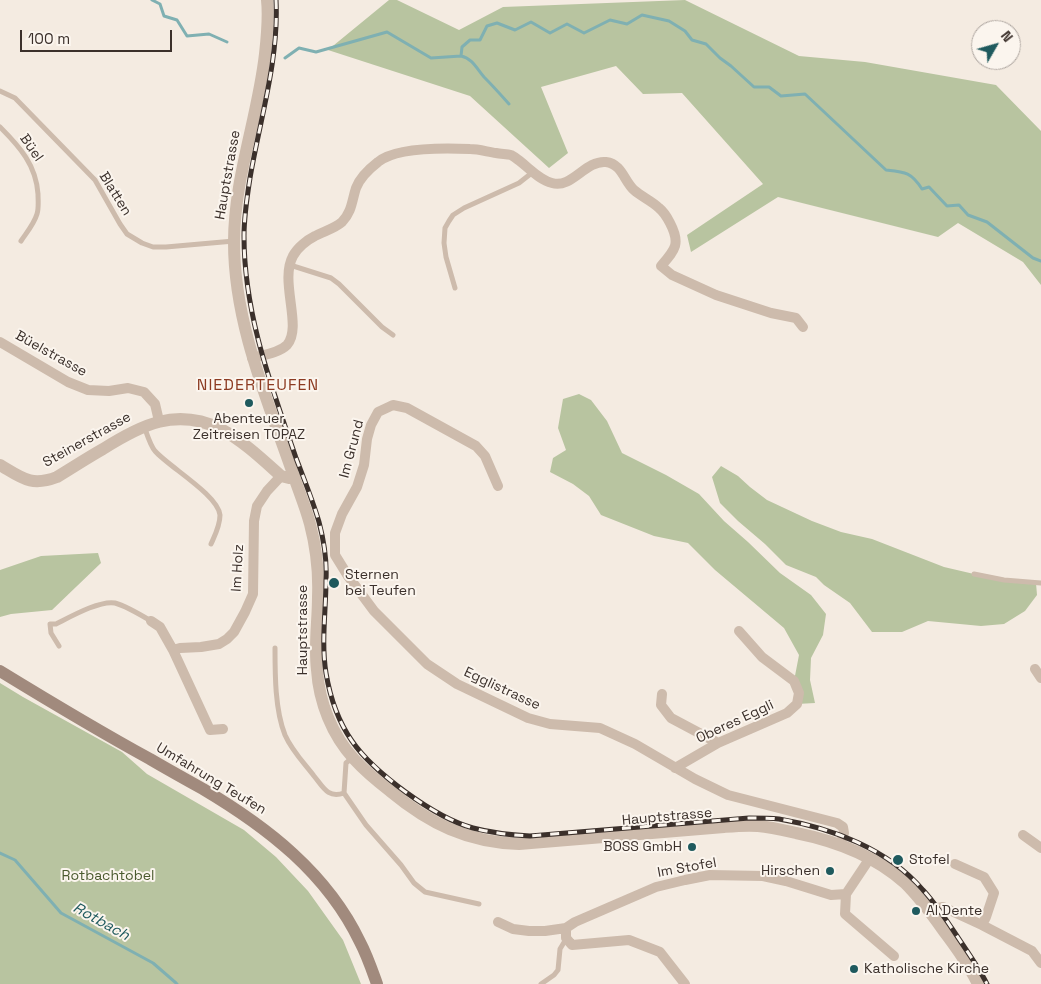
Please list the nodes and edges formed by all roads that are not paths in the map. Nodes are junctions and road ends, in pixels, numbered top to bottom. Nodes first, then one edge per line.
1 (267, 0) edge
2 (0, 91) edge
3 (0, 127) edge
4 (68, 154) joint
5 (533, 171) junction
6 (21, 241) dead end
7 (234, 241) junction
8 (289, 265) junction
9 (455, 288) dead end
10 (803, 327) dead end
11 (393, 335) dead end
12 (0, 342) edge
13 (252, 358) junction
14 (159, 421) junction
15 (144, 426) junction
16 (0, 465) edge
17 (288, 476) junction
18 (498, 486) dead end
19 (211, 544) dead end
20 (316, 555) junction
21 (335, 555) junction
22 (974, 574) dead end
23 (1041, 583) edge
24 (151, 621) joint
25 (739, 631) dead end
26 (59, 646) dead end
27 (275, 648) dead end
28 (173, 650) junction
29 (0, 671) edge
30 (662, 694) dead end
31 (223, 729) dead end
32 (718, 743) junction
33 (353, 758) junction
34 (675, 768) junction
35 (344, 793) junction
36 (1023, 835) dead end
37 (840, 844) junction
38 (1041, 848) edge
39 (870, 858) junction
40 (955, 864) dead end
41 (846, 894) junction
42 (479, 904) dead end
43 (931, 913) junction
44 (498, 922) dead end
45 (982, 925) junction
46 (566, 933) junction
47 (894, 956) dead end
48 (1041, 963) edge
49 (377, 984) edge
50 (541, 984) edge
51 (684, 984) edge
52 (978, 984) edge

1 - 7 street, Hauptstrasse
2 - 4 lane, Büel
3 - 6 lane, Büel
4 - 7 lane, Blatten
5 - 8 street
5 - 9 lane
5 - 10 street
7 - 13 street, Hauptstrasse
8 - 11 lane
8 - 13 street
12 - 14 street, Büelstrasse
13 - 17 street, Hauptstrasse
14 - 15 street, Steinerstrasse
14 - 17 street, Steinerstrasse
15 - 16 street, Steinerstrasse
15 - 19 lane
17 - 20 street, Hauptstrasse
17 - 28 street, Im Holz
18 - 21 street, Im Grund
20 - 21 street
20 - 33 street, Hauptstrasse
21 - 34 street, Egglistrasse
22 - 23 lane
24 - 26 lane
24 - 28 street
25 - 32 street, Oberes Eggli
27 - 35 lane
28 - 31 street
29 - 49 main road, Umfahrung Teufen
30 - 32 street
32 - 34 street, Oberes Eggli
33 - 35 lane
33 - 37 street, Hauptstrasse
34 - 37 street, Egglistrasse
35 - 42 lane
36 - 38 street
37 - 39 street, Hauptstrasse
39 - 41 street
39 - 43 street, Hauptstrasse
40 - 45 street
41 - 46 street, Im Stofel
41 - 47 street
43 - 45 street
43 - 52 street, Hauptstrasse
44 - 46 street, Im Stofel
45 - 48 street
46 - 50 lane
46 - 51 street

